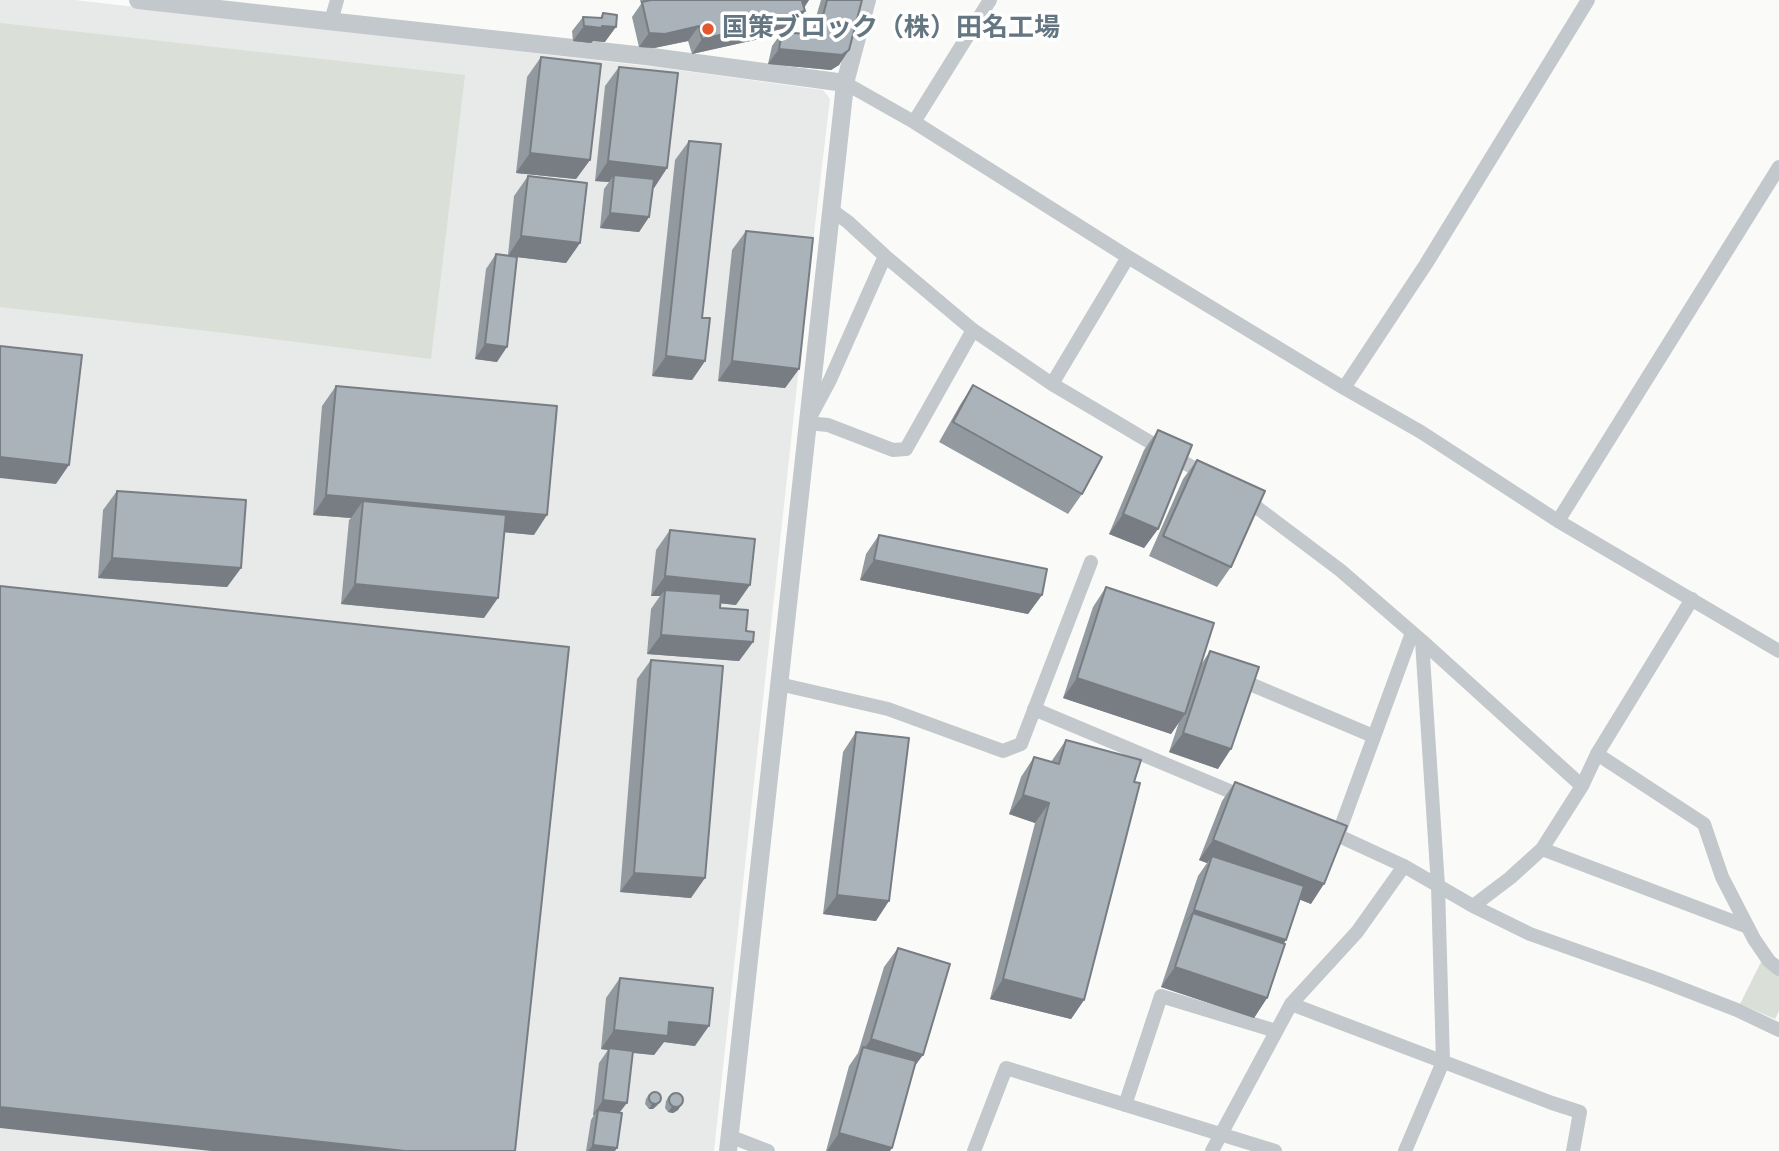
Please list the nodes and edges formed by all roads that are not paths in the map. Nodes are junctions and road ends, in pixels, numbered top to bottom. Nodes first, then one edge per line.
1 (138, 0) edge
2 (337, 0) edge
3 (867, 0) edge
4 (990, 0) edge
5 (1588, 0) edge
6 (331, 21) junction
7 (845, 83) junction
8 (914, 122) junction
9 (1779, 167) edge
10 (830, 209) junction
11 (885, 256) junction
12 (1128, 257) junction
13 (974, 330) junction
14 (1052, 384) junction
15 (1344, 388) junction
16 (807, 423) junction
17 (1558, 521) junction
18 (1091, 562) dead end
19 (1692, 599) junction
20 (1417, 637) junction
21 (1779, 651) edge
22 (1229, 675) edge
23 (779, 684) junction
24 (1034, 709) junction
25 (1373, 736) junction
26 (1597, 754) junction
27 (1582, 786) junction
28 (1264, 805) edge
29 (1313, 825) edge
30 (1338, 835) junction
31 (1542, 849) junction
32 (1404, 866) junction
33 (1438, 886) junction
34 (1473, 906) junction
35 (1748, 927) junction
36 (1779, 969) edge
37 (1290, 1004) junction
38 (1779, 1030) edge
39 (1276, 1031) junction
40 (1443, 1062) junction
41 (1125, 1105) junction
42 (1220, 1134) junction
43 (728, 1143) edge
44 (768, 1151) edge
45 (974, 1151) edge
46 (1212, 1151) edge
47 (1275, 1151) edge
48 (1405, 1151) edge
49 (1573, 1151) edge

1 - 6 street
2 - 6 street
3 - 7 street
4 - 8 street
5 - 15 street
6 - 7 street
7 - 8 street
7 - 10 street
8 - 12 street
9 - 17 street
10 - 11 street
10 - 16 street
11 - 13 street
11 - 16 street
12 - 14 street
12 - 15 street
13 - 14 street
13 - 16 street
14 - 20 street
15 - 17 street
16 - 23 street
17 - 19 street
18 - 24 street
19 - 21 street
19 - 26 street
20 - 25 street
20 - 27 street
20 - 33 street
22 - 25 street
23 - 24 street
23 - 43 street
24 - 28 street
25 - 30 street
26 - 27 street
26 - 35 street
27 - 31 street
29 - 30 street
30 - 32 street
31 - 34 street
31 - 35 street
32 - 33 street
32 - 37 street
33 - 34 street
33 - 40 street
34 - 38 street
35 - 36 street
37 - 39 street
37 - 40 street
39 - 41 street
39 - 42 street
40 - 48 street
40 - 49 street
41 - 42 street
41 - 45 street
42 - 46 street
42 - 47 street
43 - 44 street

